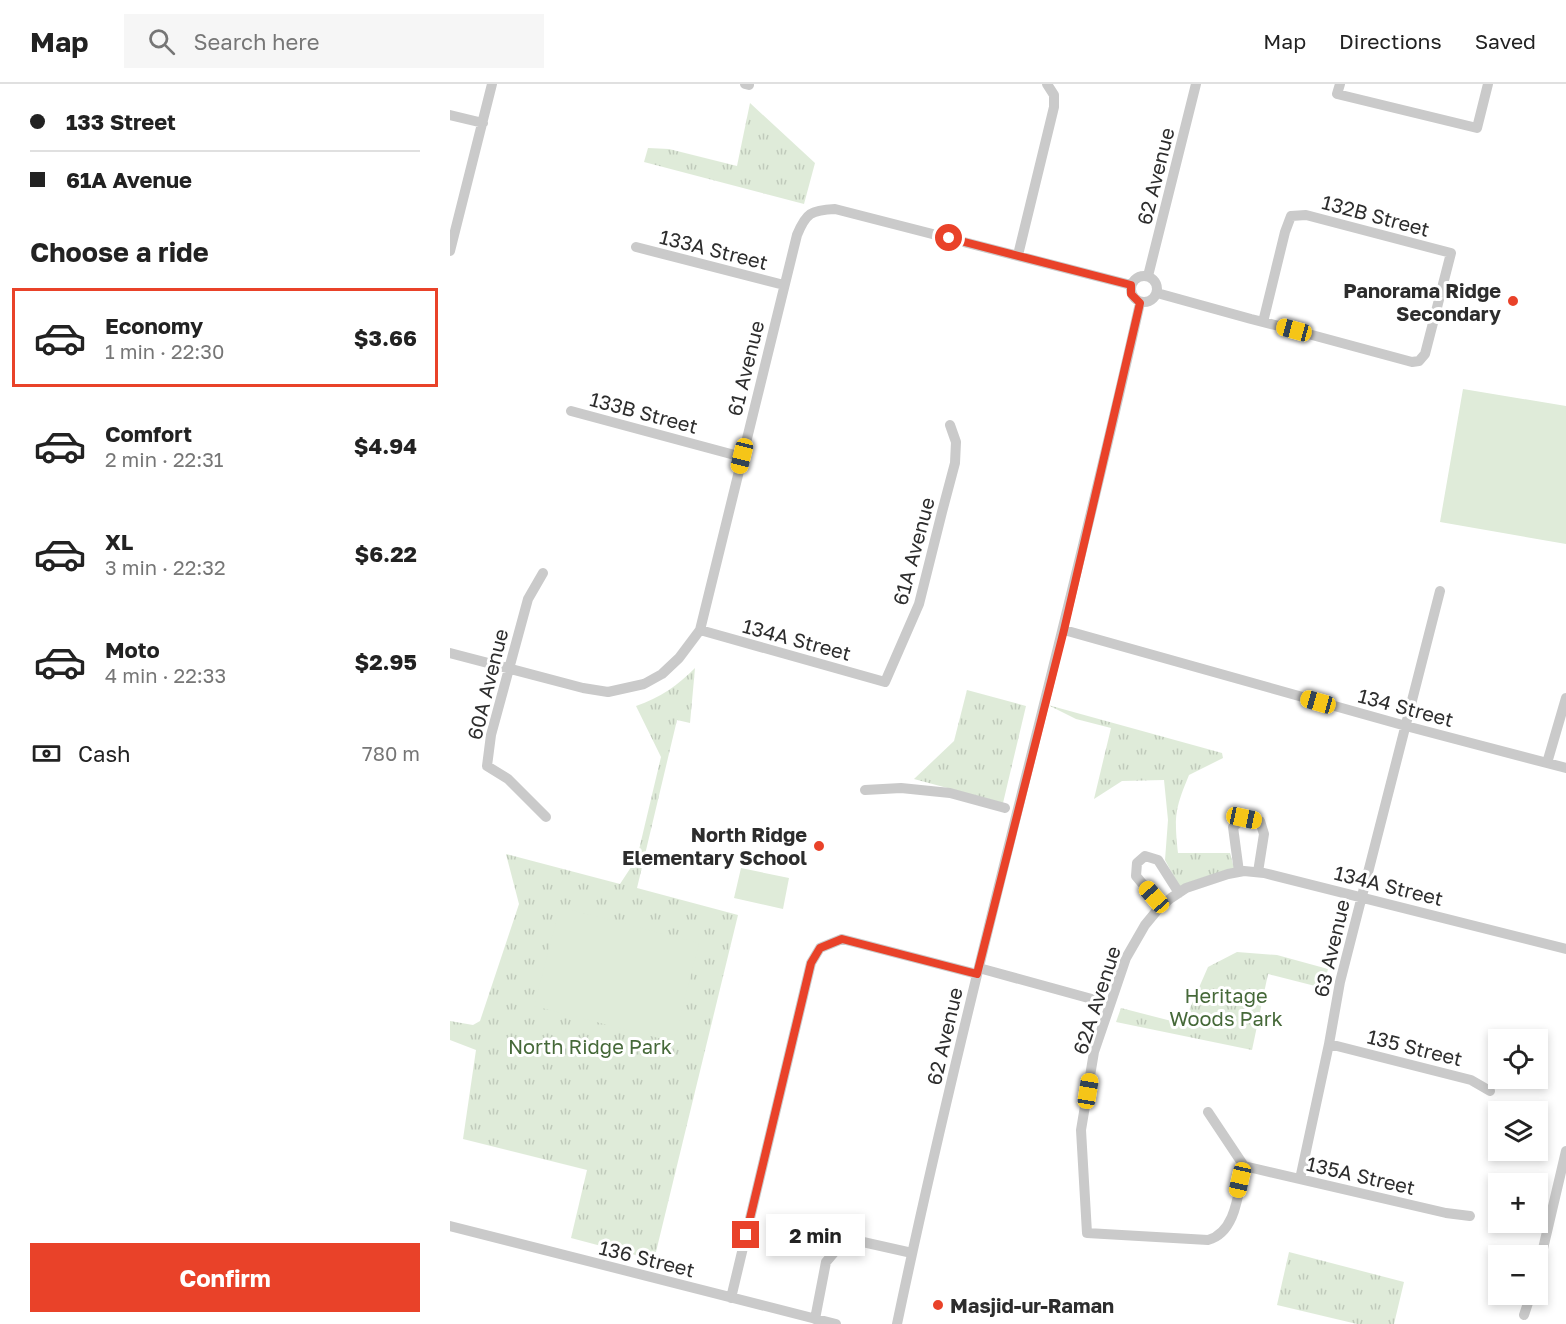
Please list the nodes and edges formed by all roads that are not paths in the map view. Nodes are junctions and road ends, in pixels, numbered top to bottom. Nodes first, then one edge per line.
1 (492, 84) edge
2 (1197, 84) edge
3 (1488, 84) edge
4 (1049, 87) edge
5 (1338, 89) edge
6 (450, 114) edge
7 (483, 123) junction
8 (636, 247) dead end
9 (450, 250) edge
10 (1018, 255) junction
11 (1148, 276) junction
12 (784, 285) junction
13 (1131, 285) junction
14 (1157, 293) junction
15 (1140, 303) junction
16 (1263, 322) junction
17 (571, 411) dead end
18 (950, 425) dead end
19 (742, 456) junction
20 (543, 573) dead end
21 (1440, 591) dead end
22 (700, 630) junction
23 (1064, 630) junction
24 (450, 654) edge
25 (508, 669) junction
26 (885, 682) joint
27 (1566, 698) edge
28 (1406, 726) junction
29 (1547, 763) junction
30 (1566, 768) edge
31 (865, 790) dead end
32 (1005, 807) dead end
33 (546, 817) dead end
34 (1239, 872) junction
35 (1258, 872) junction
36 (1202, 882) joint
37 (1179, 893) junction
38 (1360, 896) junction
39 (1161, 906) junction
40 (1566, 949) edge
41 (978, 971) junction
42 (1110, 1004) junction
43 (1329, 1044) junction
44 (1490, 1091) dead end
45 (1208, 1112) dead end
46 (1566, 1150) edge
47 (1244, 1166) junction
48 (1300, 1179) junction
49 (1470, 1215) dead end
50 (450, 1226) edge
51 (1544, 1245) edge
52 (912, 1253) junction
53 (731, 1298) junction
54 (1527, 1305) edge
55 (1524, 1315) dead end
56 (815, 1318) junction
57 (836, 1324) edge
58 (897, 1324) edge

1 - 7 street
2 - 11 street, 62 Avenue
3 - 5 street
4 - 10 street
6 - 7 street
7 - 9 street
8 - 12 street, 133A Street
10 - 12 street, 61 Avenue
10 - 13 street
11 - 13 street
11 - 14 street
12 - 19 street, 61 Avenue
13 - 15 street
14 - 15 street
14 - 16 street
15 - 23 street, 62 Avenue
16 - 16 street, 132B Street
17 - 19 street, 133B Street
18 - 26 street, 61A Avenue
19 - 22 street, 61 Avenue
20 - 25 street, 60A Avenue
21 - 28 street, 63 Avenue
22 - 25 street
22 - 26 street, 134A Street
23 - 28 street, 134 Street
23 - 41 street, 62 Avenue
24 - 25 street
25 - 33 street, 60A Avenue
27 - 29 street
28 - 29 street, 134 Street
28 - 38 street, 63 Avenue
29 - 30 street, 134 Street
31 - 32 street
34 - 35 street, 134A Street
34 - 35 street
34 - 36 street, 134A Street
35 - 38 street, 134A Street
36 - 37 street, 62A Avenue
37 - 39 street, 62A Avenue
37 - 39 street
38 - 40 street, 134A Street
38 - 43 street, 63 Avenue
39 - 42 street, 62A Avenue
41 - 42 street
41 - 52 street, 62 Avenue
41 - 53 street
42 - 47 street, 62A Avenue
43 - 44 street, 135 Street
43 - 48 street, 63 Avenue
45 - 47 street
46 - 51 street
47 - 48 street, 135A Street
48 - 49 street, 135A Street
50 - 53 street, 136 Street
52 - 56 street
52 - 58 street, 62 Avenue
53 - 56 street, 136 Street
54 - 55 street
56 - 57 street, 136 Street

